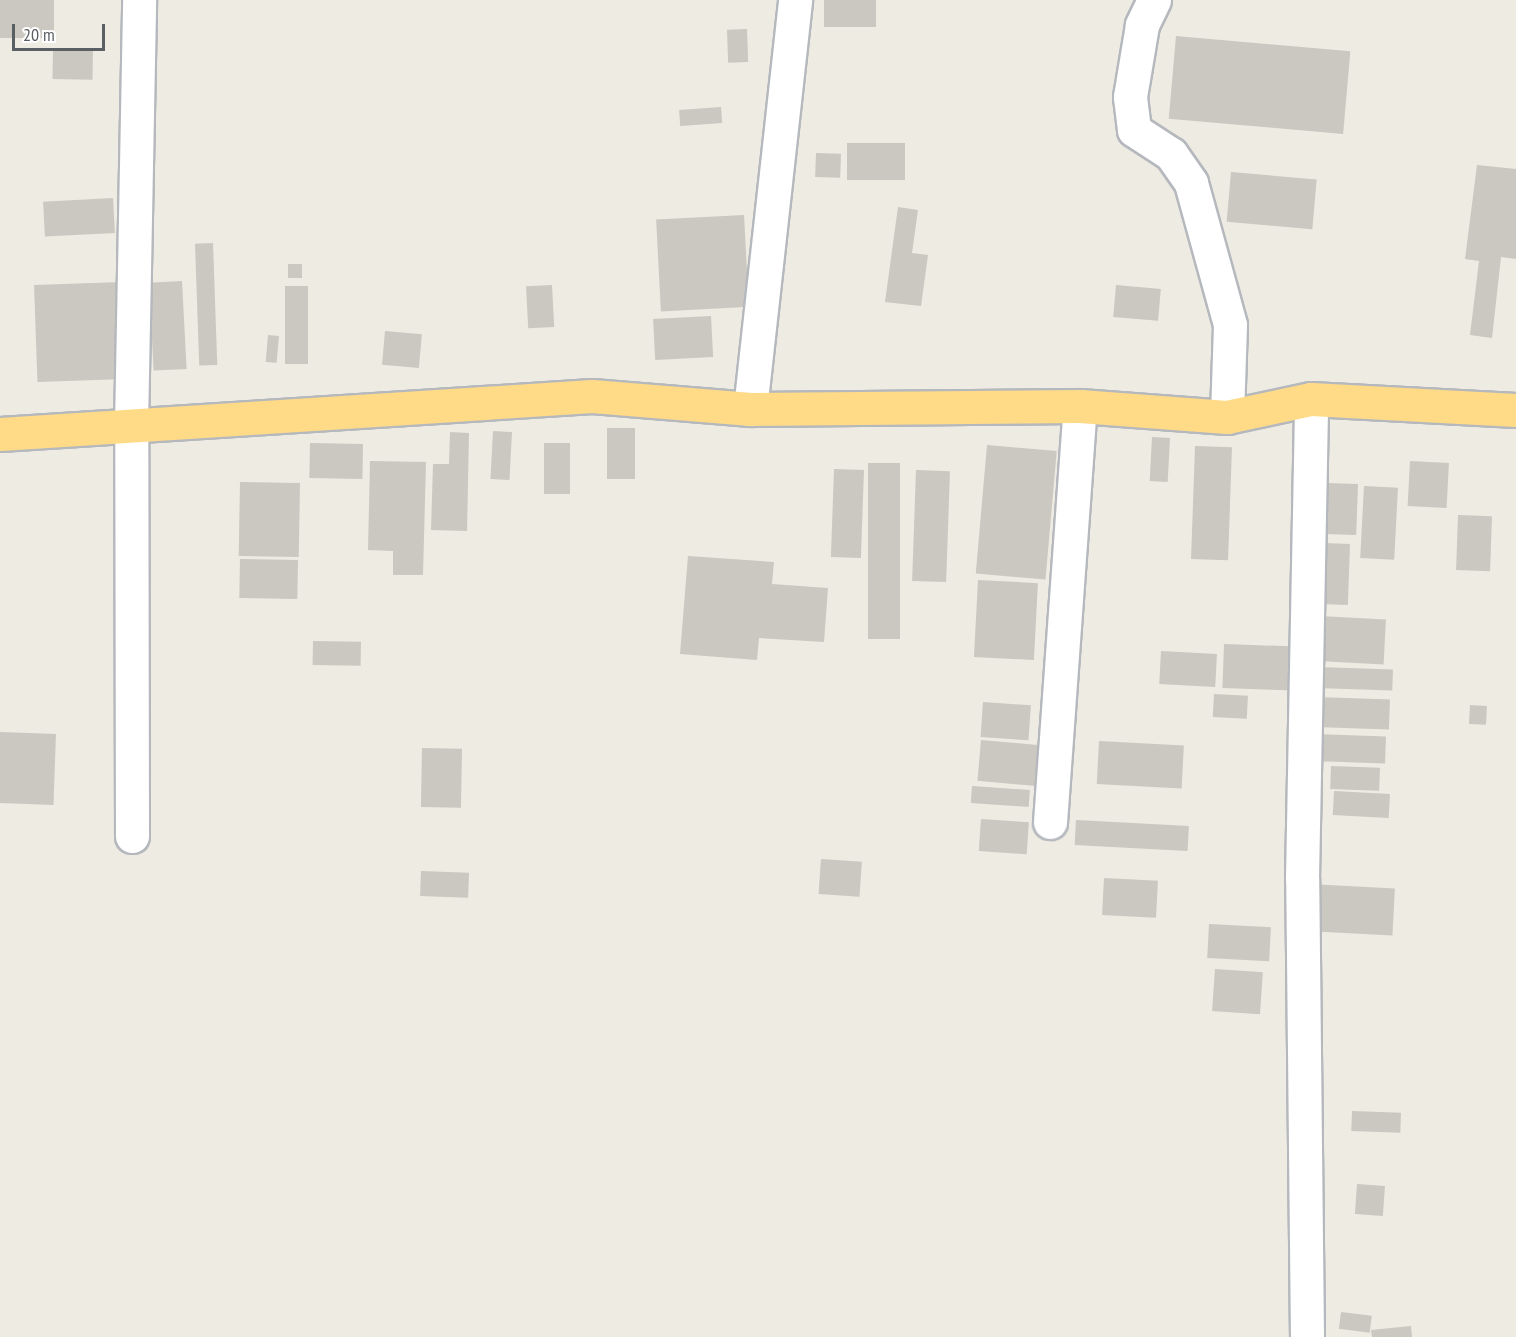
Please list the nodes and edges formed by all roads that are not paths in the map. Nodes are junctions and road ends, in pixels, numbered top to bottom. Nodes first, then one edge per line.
1 (139, 0) edge
2 (795, 0) edge
3 (1154, 0) edge
4 (1311, 399) junction
5 (1080, 406) junction
6 (750, 409) junction
7 (1516, 410) edge
8 (1227, 417) junction
9 (131, 426) junction
10 (0, 434) edge
11 (1050, 822) dead end
12 (132, 836) dead end
13 (1307, 1337) edge

1 - 9 street
2 - 6 street
3 - 8 street
4 - 7 highway
4 - 8 highway
4 - 13 street
5 - 6 highway
5 - 8 highway
5 - 11 street
6 - 9 highway
9 - 10 highway
9 - 12 street

